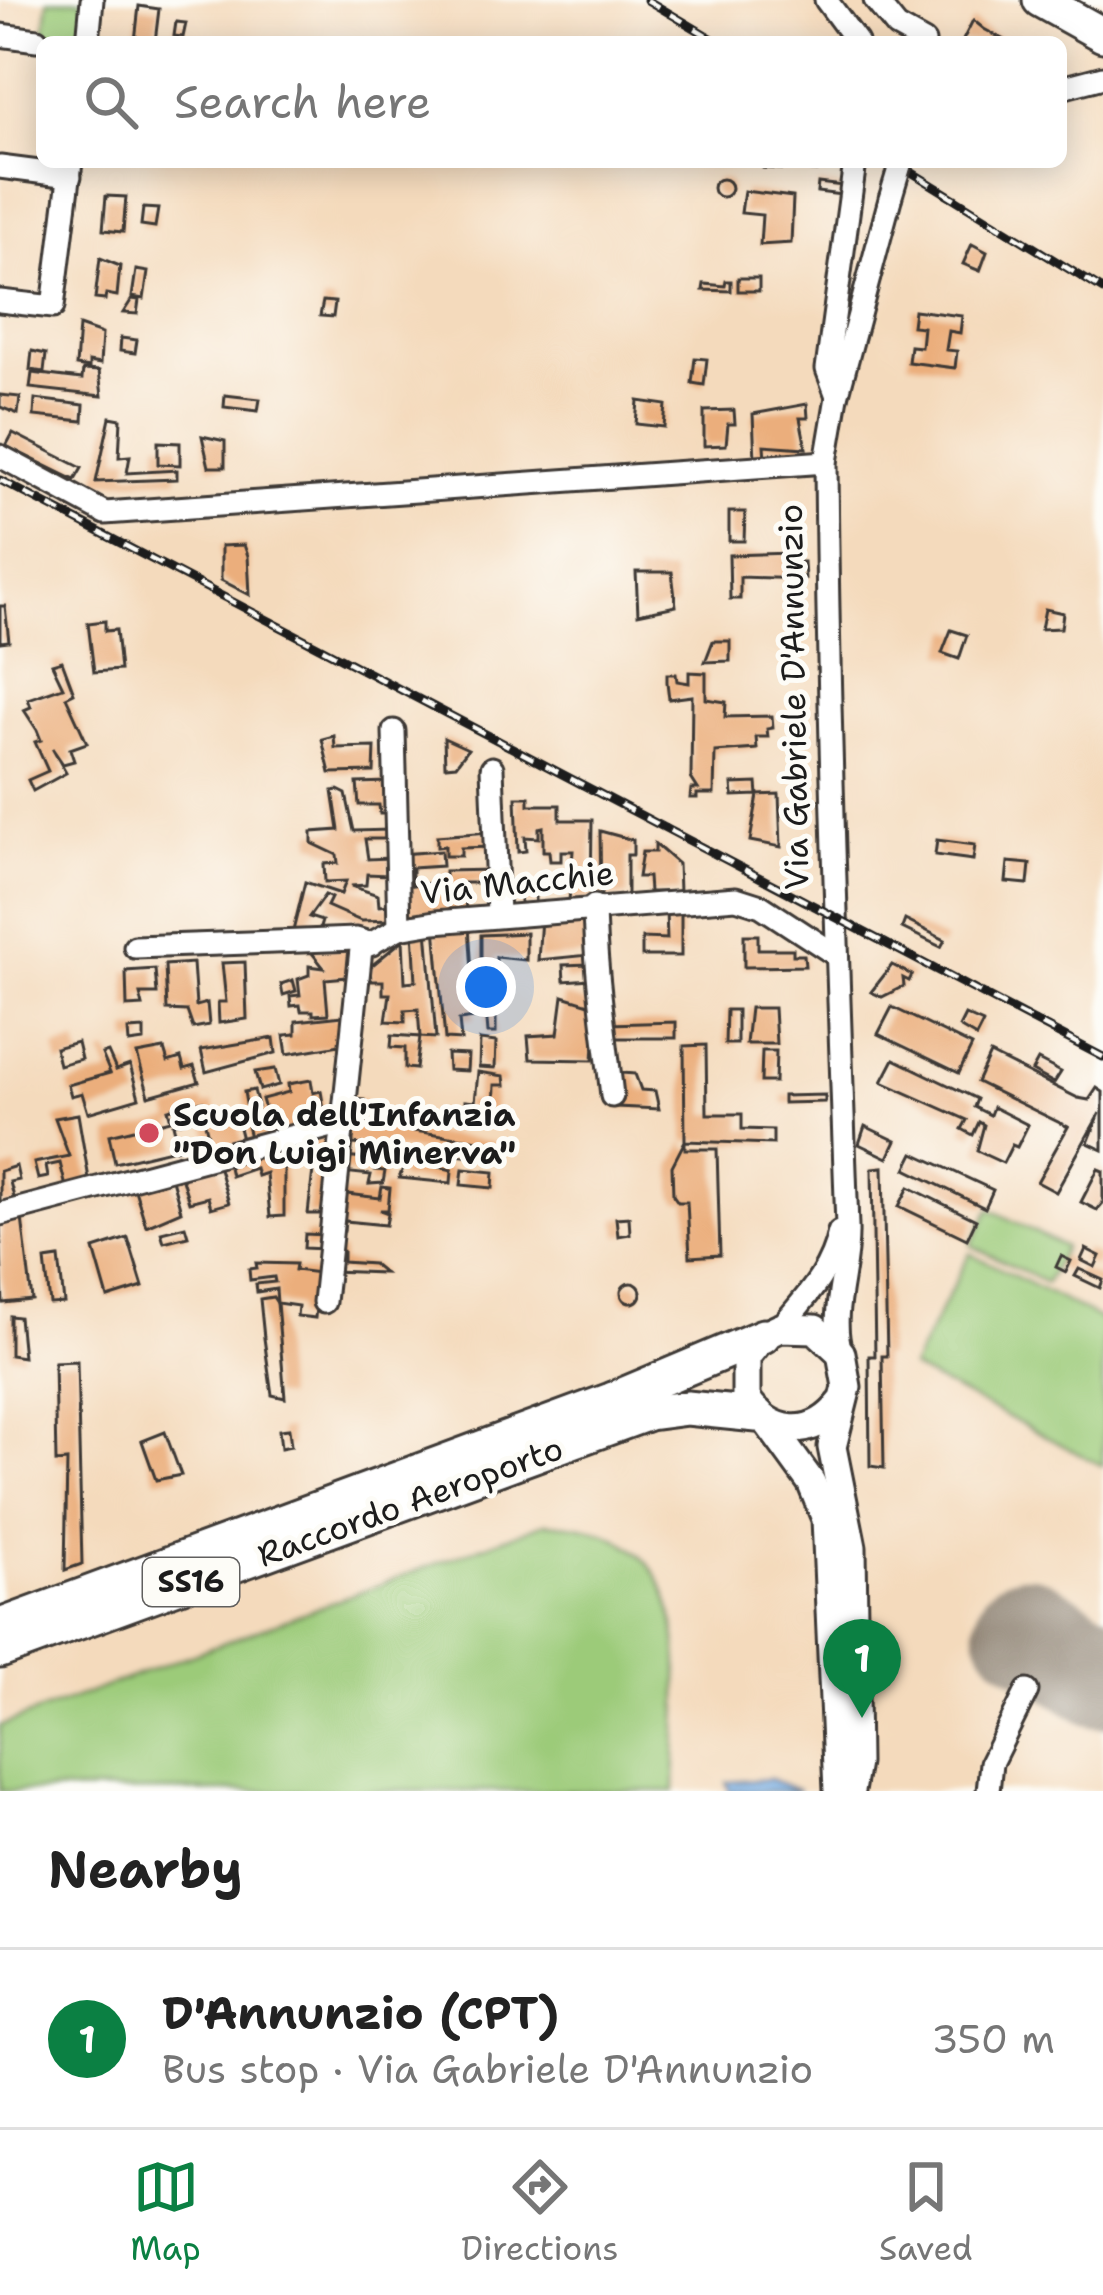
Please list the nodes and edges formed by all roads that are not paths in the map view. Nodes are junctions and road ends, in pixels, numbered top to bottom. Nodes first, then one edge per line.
1 (92, 0) edge
2 (826, 0) edge
3 (875, 0) edge
4 (1040, 0) edge
5 (1082, 0) edge
6 (1103, 12) edge
7 (0, 35) edge
8 (1103, 35) edge
9 (89, 36) edge
10 (853, 36) edge
11 (913, 36) edge
12 (36, 40) edge
13 (1103, 77) edge
14 (1067, 86) edge
15 (0, 167) edge
16 (854, 168) edge
17 (899, 168) edge
18 (70, 169) edge
19 (0, 302) edge
20 (837, 397) junction
21 (0, 456) edge
22 (826, 462) junction
23 (394, 731) dead end
24 (492, 768) dead end
25 (594, 906) junction
26 (499, 915) junction
27 (399, 928) junction
28 (371, 944) junction
29 (135, 947) dead end
30 (836, 955) junction
31 (612, 1096) dead end
32 (339, 1124) junction
33 (844, 1202) junction
34 (0, 1214) edge
35 (324, 1302) dead end
36 (771, 1332) junction
37 (842, 1353) junction
38 (842, 1403) junction
39 (614, 1412) junction
40 (762, 1419) junction
41 (837, 1518) junction
42 (0, 1626) edge
43 (0, 1651) edge
44 (1027, 1691) dead end
45 (838, 1791) edge
46 (850, 1791) edge
47 (988, 1791) edge

1 - 9 street
2 - 10 street
3 - 11 street
4 - 8 highway
5 - 6 highway
7 - 12 street
13 - 14 street
15 - 18 street
16 - 20 street
17 - 20 street, Via Gabriele D'Annunzio, bridge
18 - 19 street
20 - 22 street, Via Gabriele D'Annunzio
21 - 22 street
22 - 30 street, Via Gabriele D'Annunzio
23 - 27 street
24 - 26 street
25 - 26 street, Via Macchie
25 - 30 street, Via Macchie
25 - 31 street
26 - 27 street, Via Macchie
27 - 28 street, Via Macchie
28 - 29 street
28 - 32 street
30 - 33 street, Via Gabriele D'Annunzio
32 - 34 street
32 - 35 street
33 - 36 street
33 - 37 street
36 - 37 main road
36 - 39 highway
36 - 40 main road
37 - 38 main road
38 - 40 main road
38 - 41 main road
39 - 40 highway
39 - 42 highway, Raccordo Aeroporto / SS16
39 - 43 highway, Raccordo Aeroporto / SS16
40 - 41 main road
41 - 45 main road
41 - 46 main road
44 - 47 street

